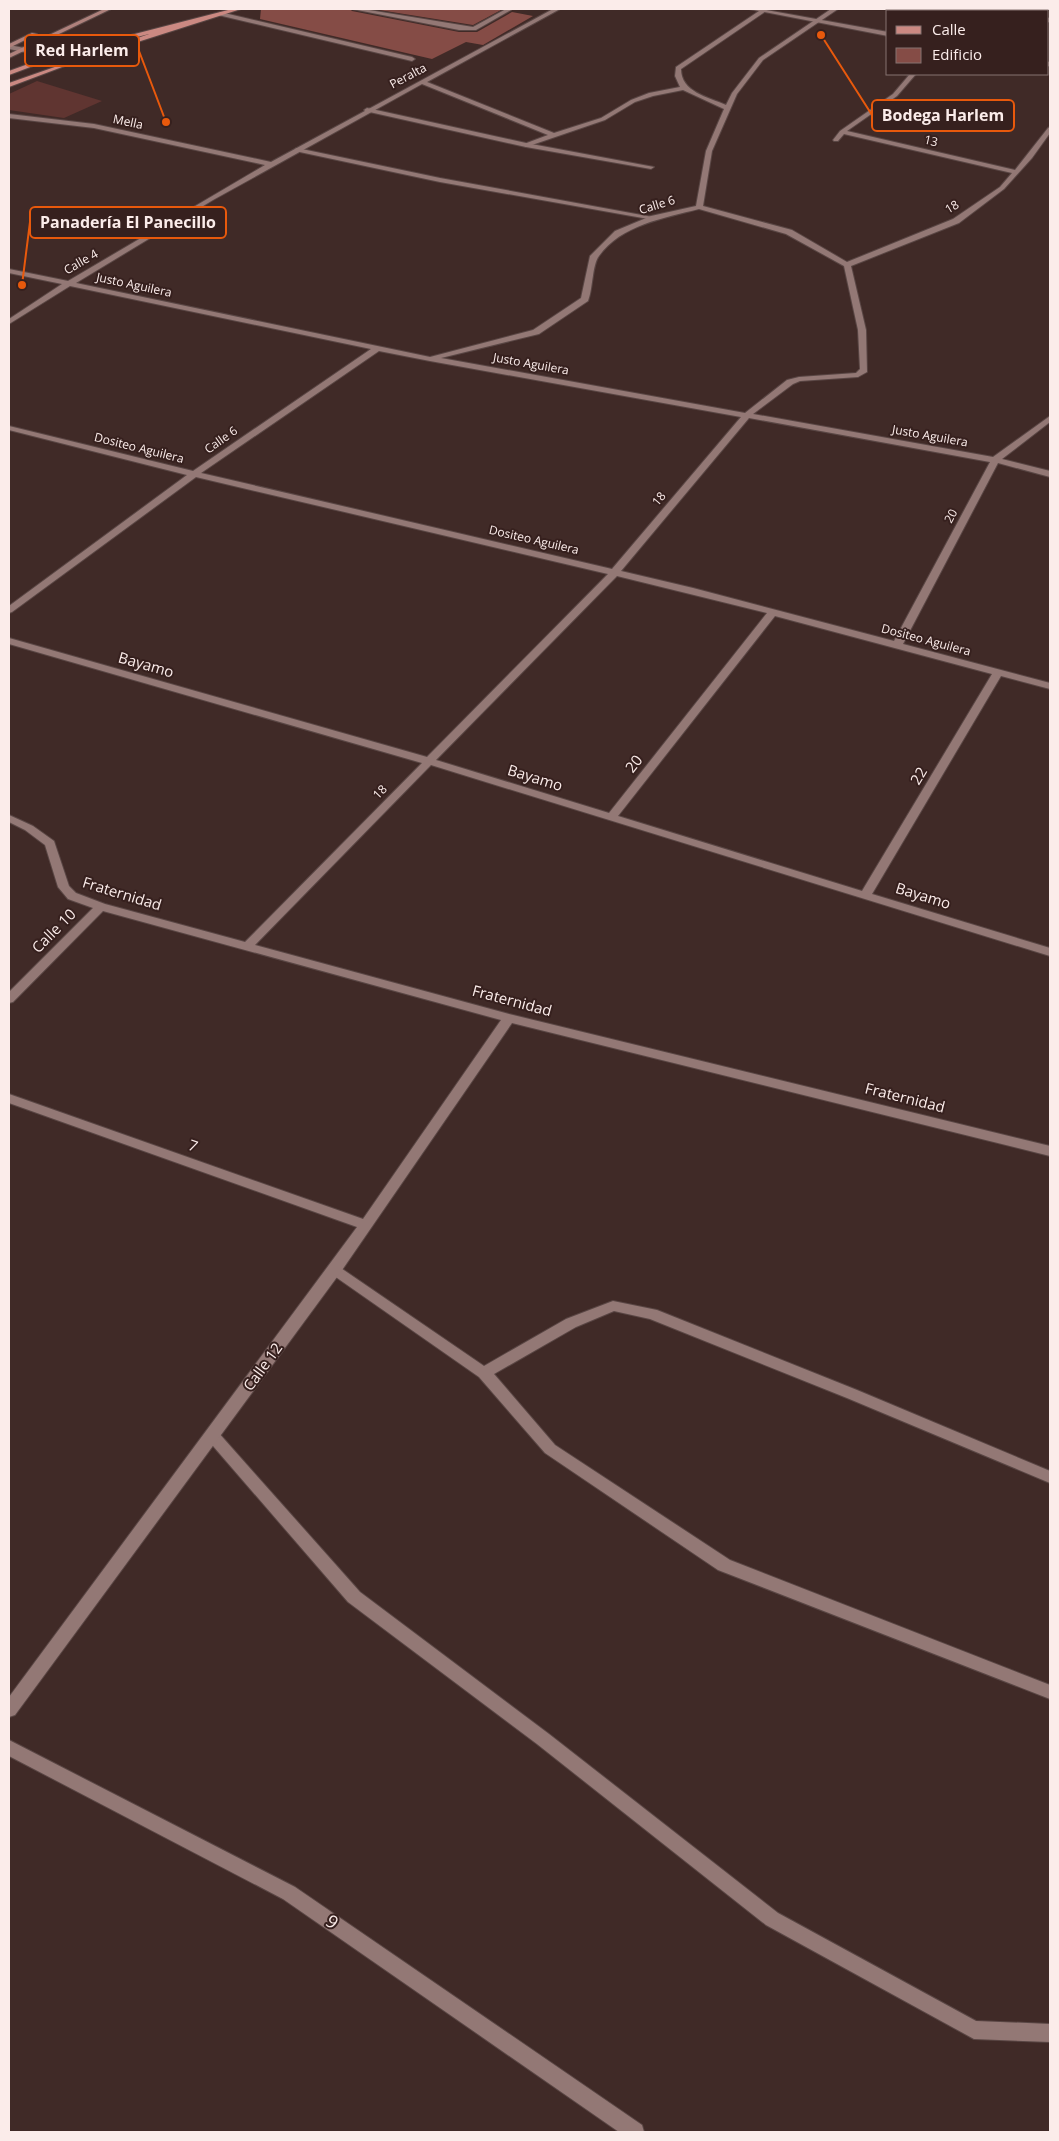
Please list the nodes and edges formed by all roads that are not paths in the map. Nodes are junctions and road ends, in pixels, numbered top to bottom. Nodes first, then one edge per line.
1 (108, 9) edge
2 (238, 9) edge
3 (355, 9) edge
4 (557, 9) edge
5 (752, 9) edge
6 (835, 9) edge
7 (508, 10) edge
8 (765, 10) edge
9 (220, 14) junction
10 (200, 19) junction
11 (817, 20) junction
12 (44, 30) dead end
13 (886, 34) edge
14 (9, 47) edge
15 (22, 50) junction
16 (9, 56) edge
17 (55, 56) junction
18 (412, 59) dead end
19 (76, 60) junction
20 (9, 73) edge
21 (912, 75) edge
22 (422, 82) junction
23 (9, 85) edge
24 (684, 88) junction
25 (728, 108) junction
26 (367, 110) junction
27 (9, 116) edge
28 (1050, 129) edge
29 (842, 132) junction
30 (553, 135) junction
31 (836, 140) dead end
32 (526, 145) junction
33 (297, 150) junction
34 (271, 164) junction
35 (651, 167) dead end
36 (1015, 172) junction
37 (699, 207) junction
38 (654, 218) junction
39 (847, 265) junction
40 (9, 271) edge
41 (67, 284) junction
42 (9, 322) edge
43 (378, 348) junction
44 (430, 359) junction
45 (746, 415) junction
46 (1050, 418) edge
47 (9, 428) edge
48 (995, 460) junction
49 (194, 474) junction
50 (1050, 474) edge
51 (614, 572) junction
52 (9, 610) edge
53 (773, 612) junction
54 (9, 641) edge
55 (897, 645) junction
56 (998, 672) junction
57 (1050, 686) edge
58 (428, 761) junction
59 (611, 817) junction
60 (9, 818) edge
61 (866, 894) junction
62 (101, 907) junction
63 (247, 947) junction
64 (1050, 952) edge
65 (9, 999) edge
66 (509, 1018) junction
67 (9, 1098) edge
68 (1050, 1151) edge
69 (366, 1225) junction
70 (335, 1269) junction
71 (484, 1373) junction
72 (212, 1436) junction
73 (1050, 1477) edge
74 (1050, 1692) edge
75 (9, 1710) edge
76 (9, 1748) edge
77 (1050, 2033) edge
78 (635, 2132) edge

1 - 15 main road
2 - 9 main road
3 - 7 street
4 - 22 street, Peralta
5 - 8 street
6 - 11 street, Calle 6
8 - 11 street
8 - 24 street
9 - 10 main road
9 - 18 street
10 - 17 main road
10 - 19 main road
11 - 13 street
11 - 25 street, Calle 6
12 - 14 main road
14 - 15 street
15 - 16 main road
15 - 17 street
17 - 19 street
17 - 20 main road
19 - 23 main road
21 - 29 street
22 - 26 street, Peralta
22 - 30 street
24 - 25 street
24 - 30 street
25 - 37 street, Calle 6
26 - 32 street
26 - 33 street, Peralta
27 - 34 street, Mella
28 - 36 street, 18
29 - 31 street
29 - 36 street, 13
30 - 32 street
32 - 35 street
33 - 34 street, Peralta
33 - 38 street
34 - 41 street, Calle 4
36 - 39 street, 18
37 - 38 street, Calle 6
37 - 39 street
38 - 44 street, Calle 6
39 - 45 street, 18
40 - 41 street, Justo Aguilera
41 - 42 street, Calle 4
41 - 43 street, Justo Aguilera
43 - 44 street, Justo Aguilera
43 - 49 street, Calle 6
44 - 45 street, Justo Aguilera
45 - 48 street, Justo Aguilera
45 - 51 street, 18
46 - 48 street, 20
47 - 49 street, Dositeo Aguilera
48 - 50 street, Justo Aguilera
48 - 55 street, 20
49 - 51 street, Dositeo Aguilera
49 - 52 street, Calle 6
51 - 53 street, Dositeo Aguilera
51 - 58 street, 18
53 - 55 street, Dositeo Aguilera
53 - 59 street, 20
54 - 58 street, Bayamo
55 - 56 street, Dositeo Aguilera
56 - 57 street, Dositeo Aguilera
56 - 61 street, 22
58 - 59 street, Bayamo
58 - 63 street, 18
59 - 61 street, Bayamo
60 - 62 street, Fraternidad
61 - 64 street, Bayamo
62 - 63 street, Fraternidad
62 - 65 street, Calle 10
63 - 66 street, Fraternidad
66 - 68 street, Fraternidad
66 - 69 street, Calle 12
67 - 69 street, 7
69 - 70 street, Calle 12
70 - 71 street
70 - 72 street, Calle 12
71 - 73 street
71 - 74 street
72 - 75 street, Calle 12
72 - 77 street
76 - 78 street, 9

